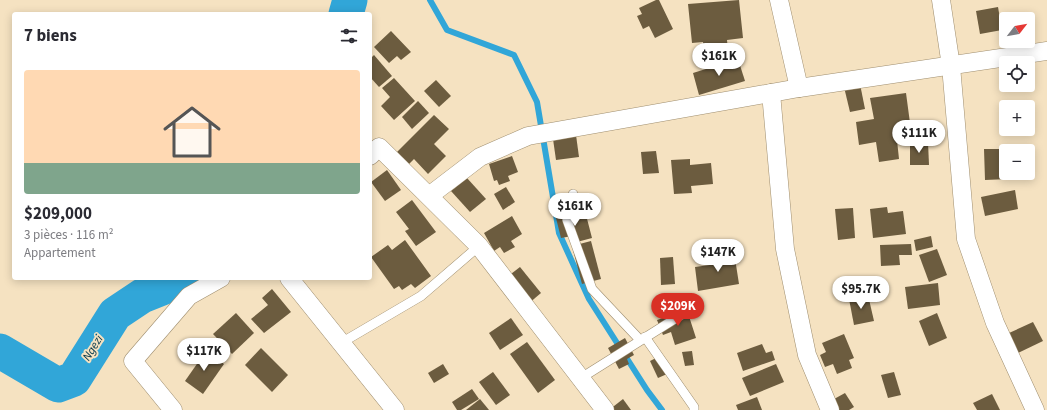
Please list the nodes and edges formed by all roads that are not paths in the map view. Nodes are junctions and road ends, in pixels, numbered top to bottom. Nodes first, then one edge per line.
1 (779, 0) edge
2 (941, 0) edge
3 (1047, 51) edge
4 (951, 66) junction
5 (799, 88) junction
6 (771, 93) junction
7 (372, 154) edge
8 (573, 194) dead end
9 (429, 196) junction
10 (479, 246) junction
11 (217, 280) edge
12 (291, 280) edge
13 (697, 304) dead end
14 (643, 338) junction
15 (341, 343) junction
16 (581, 378) junction
17 (173, 410) edge
18 (395, 410) edge
19 (605, 410) edge
20 (694, 410) edge
21 (830, 410) edge
22 (1035, 410) edge

1 - 5 street
2 - 4 street
3 - 4 street
4 - 5 street
4 - 22 street
5 - 6 street
6 - 9 street
6 - 21 street
7 - 9 street
8 - 14 lane
9 - 10 street
10 - 15 lane
10 - 16 street
11 - 17 street
12 - 15 street
13 - 14 lane
14 - 16 lane
14 - 20 lane
15 - 18 street
16 - 19 street

